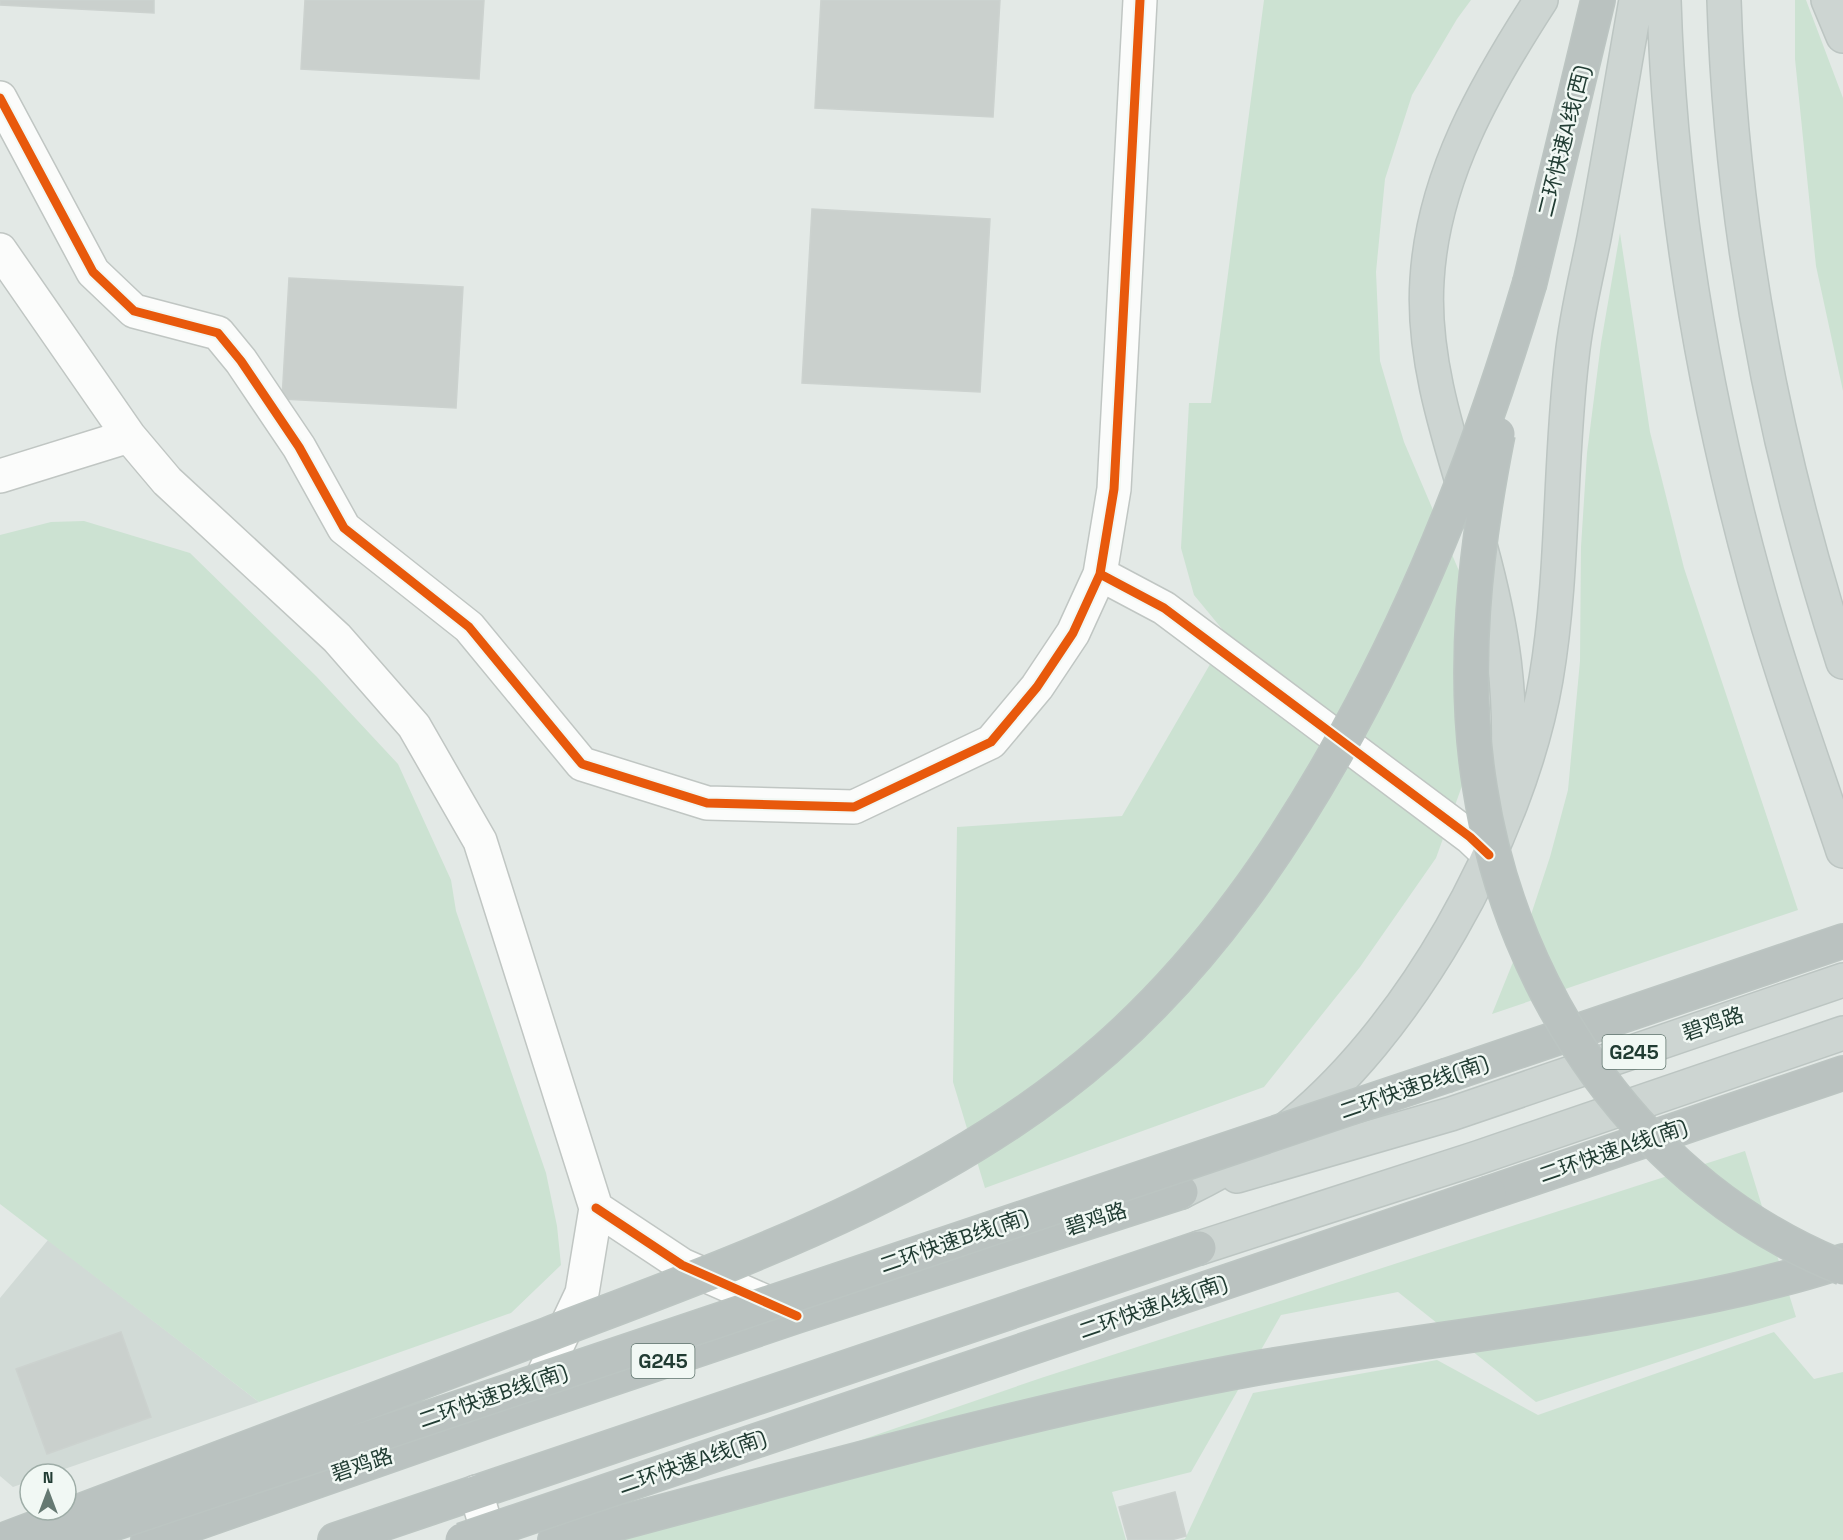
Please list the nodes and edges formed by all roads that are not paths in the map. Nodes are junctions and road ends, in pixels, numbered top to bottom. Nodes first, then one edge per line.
1 (1140, 0) edge
2 (1541, 0) edge
3 (1598, 0) edge
4 (1636, 0) edge
5 (1664, 0) edge
6 (1724, 0) edge
7 (1828, 0) edge
8 (1843, 36) edge
9 (0, 98) edge
10 (0, 250) edge
11 (1530, 282) junction
12 (129, 436) junction
13 (0, 476) edge
14 (1100, 574) junction
15 (1843, 662) edge
16 (1494, 845) junction
17 (1843, 851) edge
18 (1843, 941) edge
19 (1830, 985) edge
20 (1836, 1035) edge
21 (1843, 1072) edge
22 (1181, 1192) junction
23 (596, 1208) junction
24 (1199, 1248) joint
25 (1843, 1261) edge
26 (1843, 1268) edge
27 (797, 1316) junction
28 (528, 1407) junction
29 (476, 1492) junction
30 (3, 1540) edge
31 (64, 1540) edge
32 (148, 1540) edge
33 (335, 1540) edge
34 (462, 1540) edge
35 (490, 1540) edge
36 (555, 1540) edge

1 - 14 street
2 - 16 main road
3 - 11 highway, 二环快速A线(西)
4 - 16 main road
5 - 17 main road
6 - 15 main road
7 - 8 main road
9 - 14 street
10 - 12 street
11 - 26 highway, bridge
11 - 30 highway, bridge
12 - 13 street
12 - 23 street
14 - 16 street
16 - 22 main road
18 - 31 highway, 二环快速B线(南), bridge
19 - 22 main road, 碧鸡路 / G245
20 - 24 main road, G245
21 - 34 highway, 二环快速A线(南), bridge
22 - 27 highway, 碧鸡路 / G245
23 - 27 street
23 - 28 street
24 - 29 highway, G245
25 - 36 highway
27 - 28 highway, 碧鸡路 / G245
28 - 32 highway, 碧鸡路 / G245
29 - 33 highway, G245
29 - 35 street

